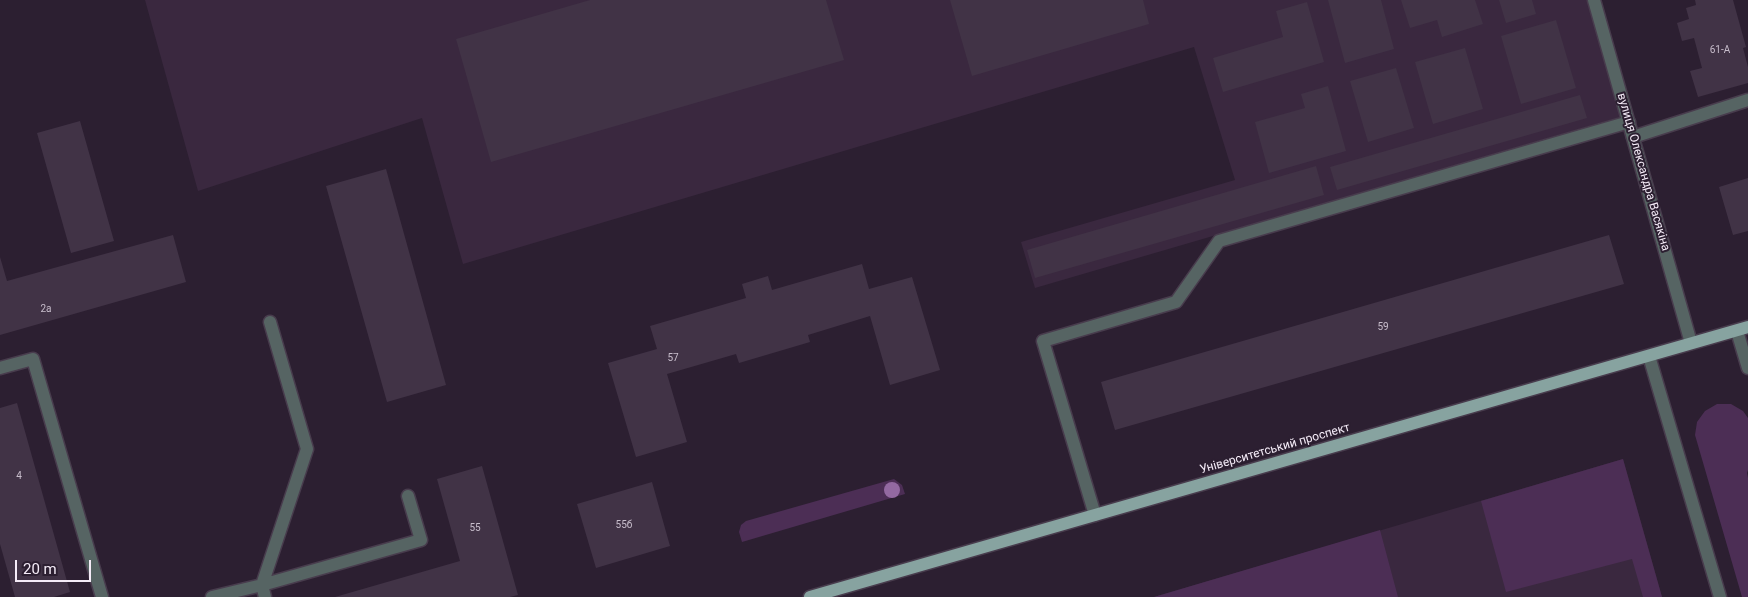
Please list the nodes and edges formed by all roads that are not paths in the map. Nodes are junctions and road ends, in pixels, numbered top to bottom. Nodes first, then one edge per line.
1 (1594, 0) edge
2 (1748, 100) edge
3 (1629, 122) junction
4 (1633, 137) junction
5 (270, 322) dead end
6 (1742, 329) edge
7 (1691, 343) junction
8 (1649, 356) junction
9 (0, 368) edge
10 (1748, 368) edge
11 (408, 496) dead end
12 (1095, 515) junction
13 (264, 591) edge
14 (102, 597) edge
15 (212, 597) edge
16 (810, 597) edge
17 (1720, 597) edge

1 - 3 street, вулиця Олександра Васякіна
2 - 4 street
3 - 4 street, вулиця Олександра Васякіна
3 - 12 street
4 - 7 street, вулиця Олександра Васякіна
5 - 13 street
6 - 7 main road, Університетський проспект
6 - 10 street
7 - 8 main road, Університетський проспект
8 - 12 main road, Університетський проспект
8 - 17 street
9 - 14 street
11 - 13 street
12 - 16 main road, Університетський проспект
13 - 15 street

